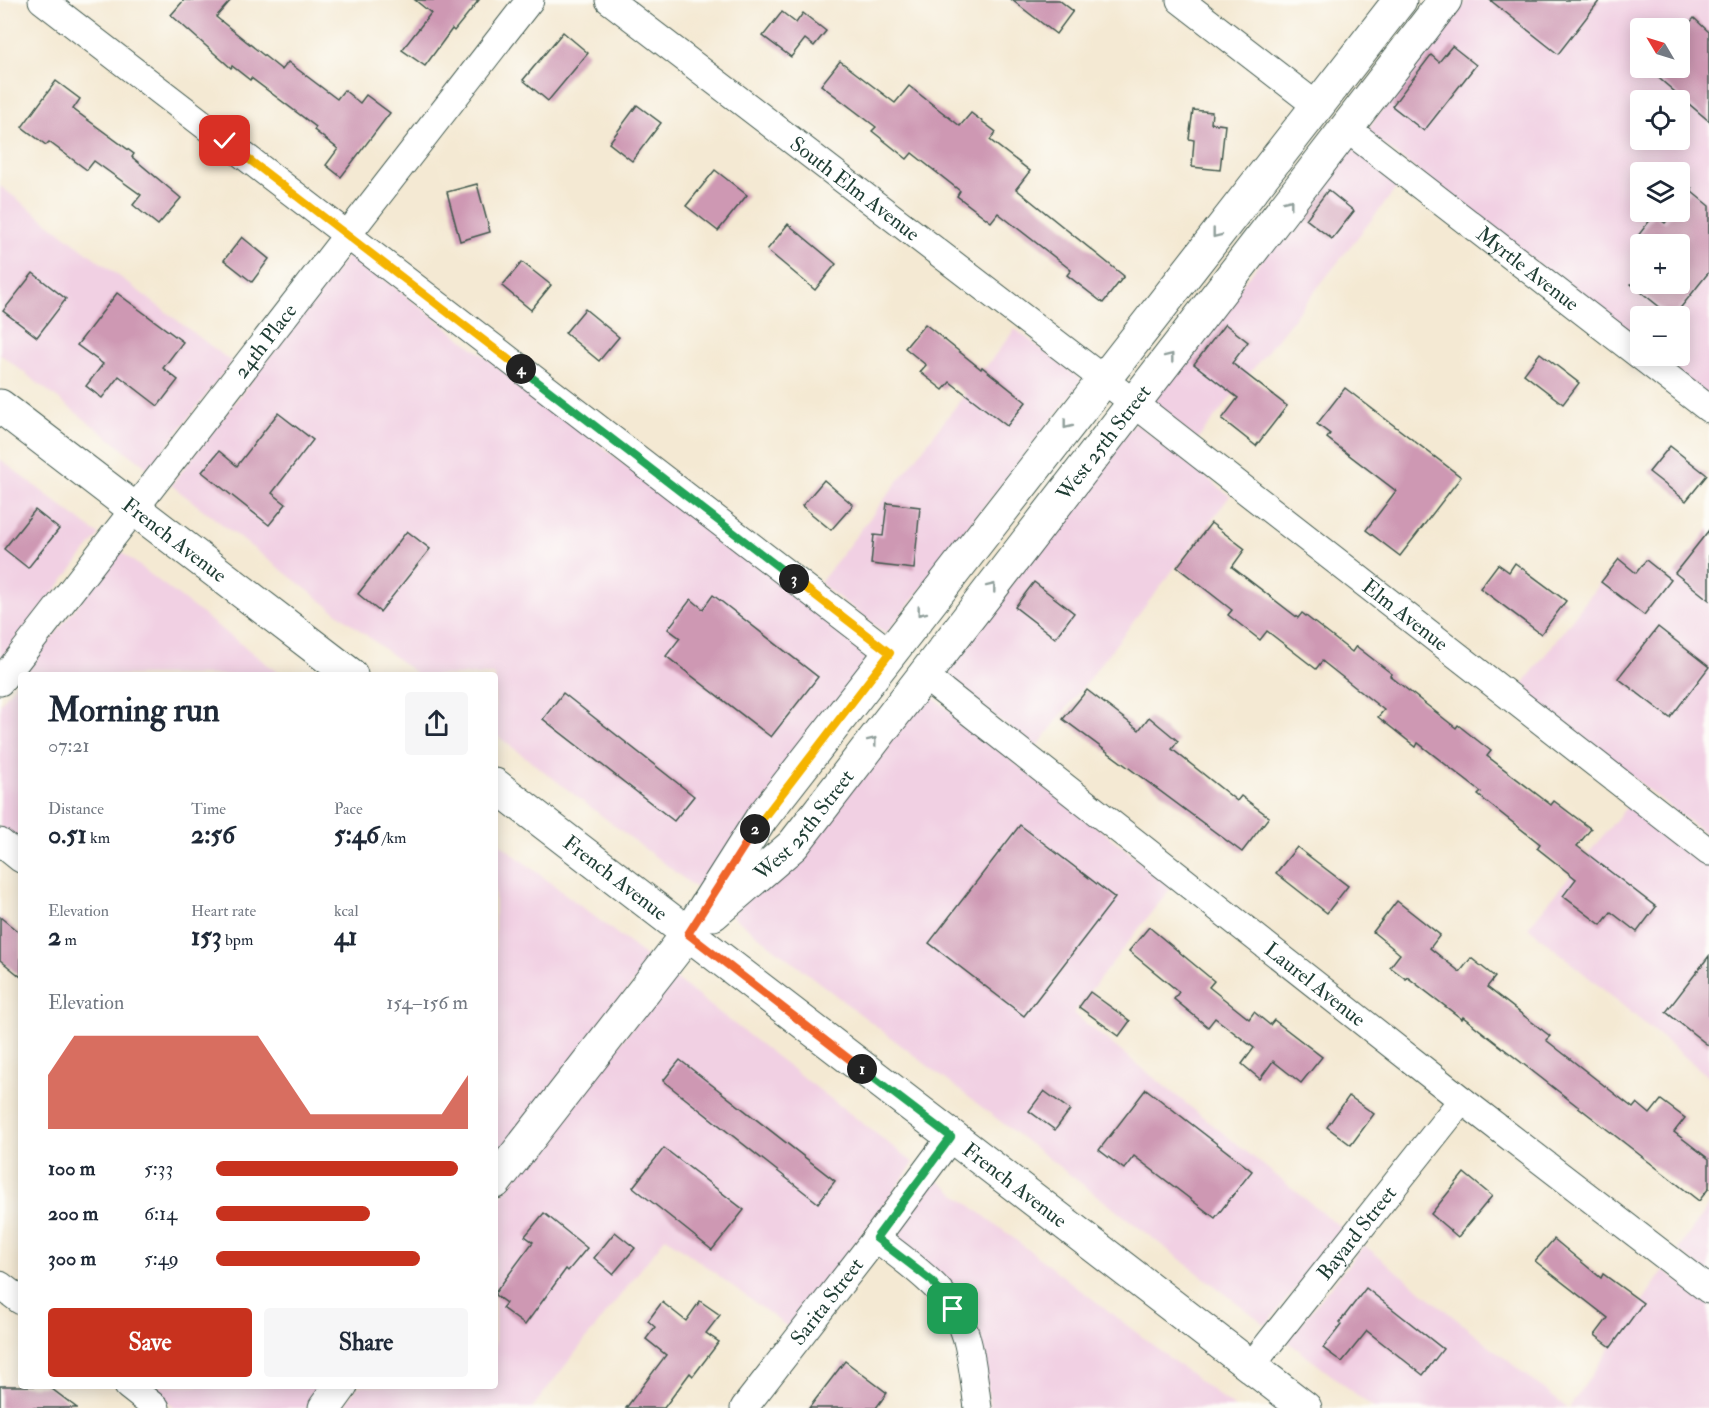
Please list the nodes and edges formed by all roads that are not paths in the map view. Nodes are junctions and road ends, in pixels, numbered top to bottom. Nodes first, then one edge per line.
1 (42, 0) edge
2 (530, 0) edge
3 (609, 0) edge
4 (1179, 0) edge
5 (1400, 0) edge
6 (1414, 0) edge
7 (1445, 0) edge
8 (1317, 106) junction
9 (1346, 128) junction
10 (347, 235) junction
11 (1103, 379) junction
12 (1134, 404) junction
13 (0, 406) edge
14 (1709, 409) edge
15 (136, 509) junction
16 (890, 653) junction
17 (347, 672) edge
18 (924, 676) junction
19 (0, 682) edge
20 (498, 787) edge
21 (0, 842) edge
22 (1709, 852) edge
23 (18, 857) edge
24 (688, 934) junction
25 (1462, 1100) junction
26 (951, 1137) junction
27 (498, 1178) edge
28 (876, 1238) junction
29 (0, 1285) edge
30 (1709, 1290) edge
31 (18, 1299) edge
32 (1251, 1366) junction
33 (132, 1389) edge
34 (339, 1389) edge
35 (156, 1408) edge
36 (325, 1408) edge
37 (744, 1408) edge
38 (978, 1408) edge
39 (1305, 1408) edge

1 - 10 street
2 - 10 street, 24th Place
3 - 11 street, South Elm Avenue
4 - 8 street
5 - 8 main road, West 25th Street
6 - 9 main road
7 - 9 main road, West 25th Street
8 -> 11 main road, West 25th Street
12 -> 9 main road, West 25th Street
9 - 14 street, Myrtle Avenue
10 - 15 street, 24th Place
10 - 16 street
11 - 12 street, Elm Avenue
11 -> 16 main road, West 25th Street
18 -> 12 main road, West 25th Street
12 - 22 street, Elm Avenue
13 - 15 main road, French Avenue
15 - 17 main road, French Avenue
15 - 19 street, 24th Place
16 - 24 main road, West 25th Street
24 -> 18 main road, West 25th Street
18 - 25 street, Laurel Avenue
20 - 24 main road, French Avenue
21 - 23 street
24 - 26 main road, French Avenue
24 - 27 main road
25 - 30 street, Laurel Avenue
25 - 32 street, Bayard Street
26 - 28 street, Sarita Street
26 - 32 main road, French Avenue
28 - 37 street, Sarita Street
28 - 38 street
29 - 31 street
32 - 39 main road, French Avenue
33 - 35 street
34 - 36 main road

